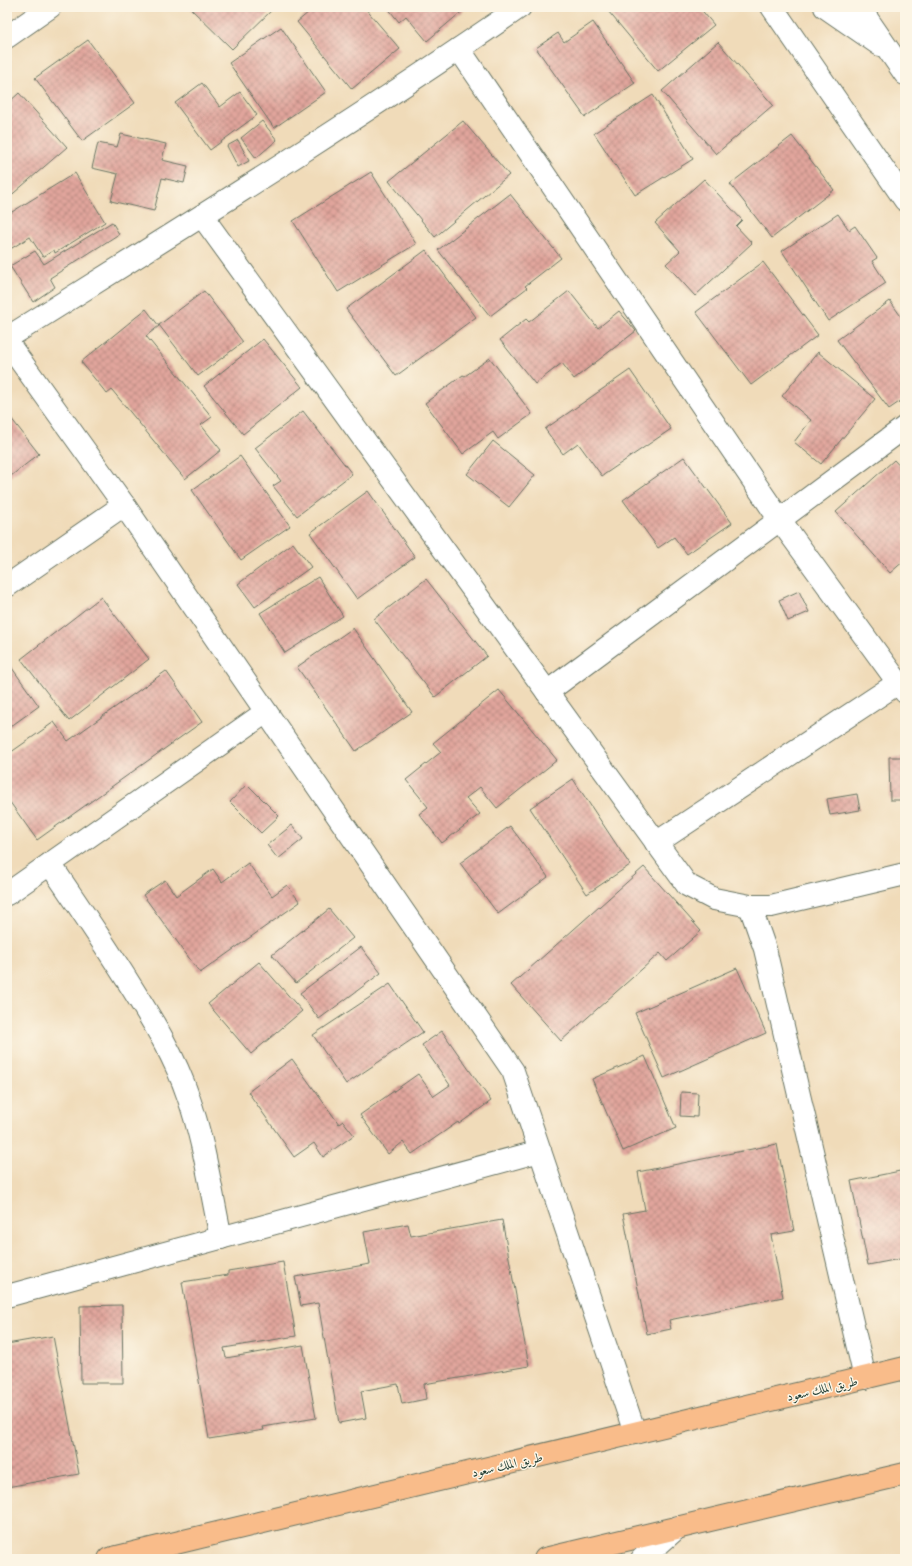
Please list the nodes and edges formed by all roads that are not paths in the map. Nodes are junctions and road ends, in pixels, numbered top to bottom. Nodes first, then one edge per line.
1 (50, 7) edge
2 (520, 7) edge
3 (772, 7) edge
4 (824, 7) edge
5 (859, 7) edge
6 (7, 37) edge
7 (460, 49) junction
8 (891, 53) junction
9 (905, 74) edge
10 (905, 200) edge
11 (202, 216) junction
12 (7, 338) edge
13 (7, 342) edge
14 (905, 427) edge
15 (124, 505) junction
16 (780, 520) junction
17 (7, 586) edge
18 (901, 688) edge
19 (547, 692) junction
20 (266, 712) junction
21 (656, 843) junction
22 (50, 864) junction
23 (905, 874) edge
24 (9, 890) edge
25 (750, 906) junction
26 (540, 1151) junction
27 (221, 1238) junction
28 (7, 1296) edge
29 (905, 1368) edge
30 (865, 1378) junction
31 (635, 1433) junction
32 (905, 1474) edge
33 (678, 1527) junction
34 (194, 1539) junction
35 (109, 1559) edge
36 (172, 1559) edge
37 (545, 1559) edge
38 (642, 1559) edge

1 - 6 street
2 - 7 street
3 - 10 street
4 - 8 street
5 - 8 street
7 - 11 street
7 - 16 street
8 - 9 street
11 - 12 street
11 - 19 street
13 - 15 street
14 - 16 street
15 - 17 street
15 - 20 street
16 - 18 street
16 - 19 street
18 - 21 street
19 - 21 street
20 - 22 street
20 - 26 street
21 - 25 street
22 - 24 street
22 - 27 street
23 - 25 street
25 - 30 street
26 - 27 street
26 - 31 street
27 - 28 street
29 - 30 main road, طريق الملك سعود
30 - 31 main road, طريق الملك سعود
31 - 34 main road, طريق الملك سعود
32 - 33 main road
33 - 37 main road
33 - 38 street
34 - 35 main road, طريق الملك سعود
34 - 36 main road

